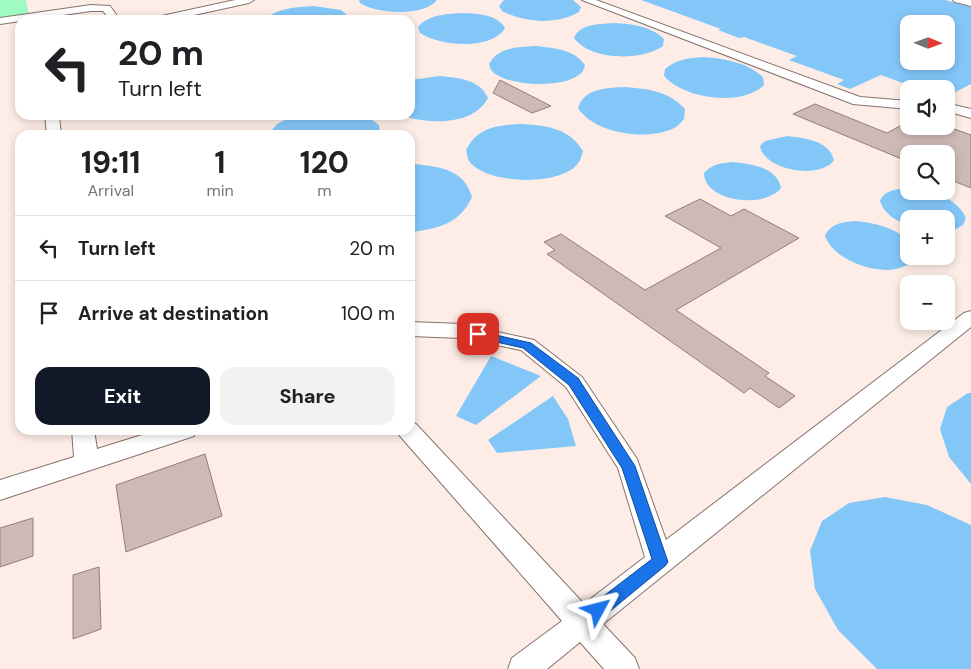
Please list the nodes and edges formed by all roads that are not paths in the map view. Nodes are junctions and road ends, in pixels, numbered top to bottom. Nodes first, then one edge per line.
1 (202, 0) edge
2 (249, 0) edge
3 (588, 0) edge
4 (958, 0) edge
5 (971, 3) edge
6 (212, 8) junction
7 (43, 14) edge
8 (111, 15) edge
9 (180, 15) edge
10 (15, 19) edge
11 (0, 21) edge
12 (900, 104) edge
13 (955, 108) edge
14 (971, 114) edge
15 (971, 317) edge
16 (415, 329) edge
17 (83, 435) edge
18 (170, 435) edge
19 (413, 435) edge
20 (86, 462) junction
21 (0, 490) edge
22 (660, 562) junction
23 (582, 622) junction
24 (523, 669) edge
25 (624, 669) edge

1 - 6 lane
2 - 6 lane
3 - 12 lane
4 - 5 lane
6 - 9 lane
7 - 8 lane
10 - 11 lane
13 - 14 lane
15 - 22 lane
16 - 22 lane
17 - 20 lane
18 - 20 lane
19 - 23 lane
20 - 21 lane
22 - 23 lane
23 - 24 lane
23 - 25 lane

